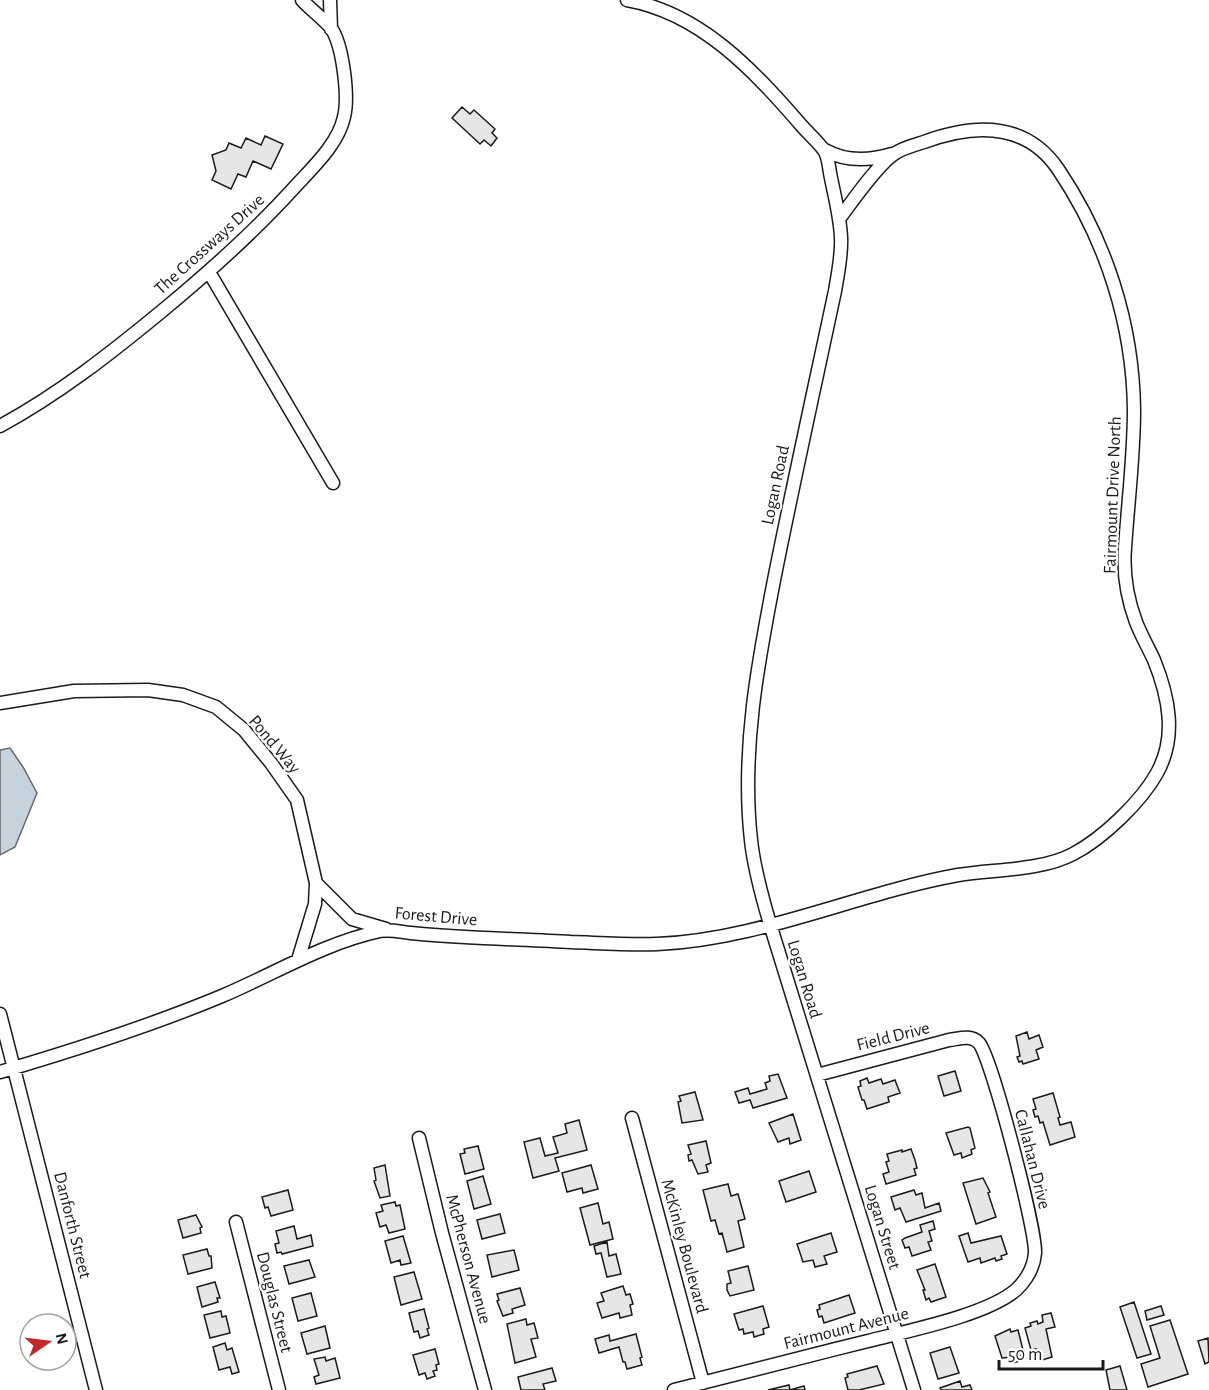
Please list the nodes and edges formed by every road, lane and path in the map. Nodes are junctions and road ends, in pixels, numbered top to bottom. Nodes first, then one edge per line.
1 (302, 0) edge
2 (330, 0) edge
3 (627, 0) edge
4 (331, 29) junction
5 (825, 150) junction
6 (893, 154) junction
7 (839, 219) junction
8 (208, 272) junction
9 (0, 426) edge
10 (333, 483) dead end
11 (0, 703) edge
12 (316, 883) junction
13 (770, 924) junction
14 (386, 929) junction
15 (298, 960) junction
16 (0, 1014) edge
17 (979, 1043) joint
18 (14, 1068) junction
19 (0, 1072) edge
20 (817, 1075) junction
21 (632, 1118) dead end
22 (419, 1138) dead end
23 (236, 1222) dead end
24 (1021, 1284) joint
25 (897, 1333) junction
26 (703, 1383) junction
27 (719, 1385) edge
28 (96, 1390) edge
29 (279, 1390) edge
30 (485, 1390) edge
31 (674, 1390) edge
32 (915, 1390) edge

1 - 4 street, The Crossways Drive
2 - 4 street, The Crossways Drive
3 - 5 street
4 - 8 street, The Crossways Drive
5 - 6 street
5 - 7 street, Logan Road
6 - 7 street, Fairmount Drive North
6 - 13 street, Fairmount Drive North
7 - 13 street, Logan Road
8 - 9 street, The Crossways Drive
8 - 10 street
11 - 12 street, Pond Way
12 - 14 street
12 - 15 street, Pond Way
13 - 14 street, Forest Drive
13 - 20 street, Logan Road
14 - 15 street, Forest Drive
15 - 18 street, Forest Drive
16 - 18 street, Danforth Street
17 - 20 street, Field Drive
17 - 24 street, Callahan Drive
18 - 19 street, Forest Drive
18 - 28 street, Danforth Street
20 - 25 street, Logan Street
21 - 26 street, McKinley Boulevard
22 - 30 street, McPherson Avenue
23 - 29 street, Douglas Street
24 - 25 street, Fairmount Avenue
25 - 27 street, Fairmount Avenue
25 - 32 street, Logan Street
26 - 27 street, Fairmount Avenue
26 - 31 street, Fairmount Avenue

